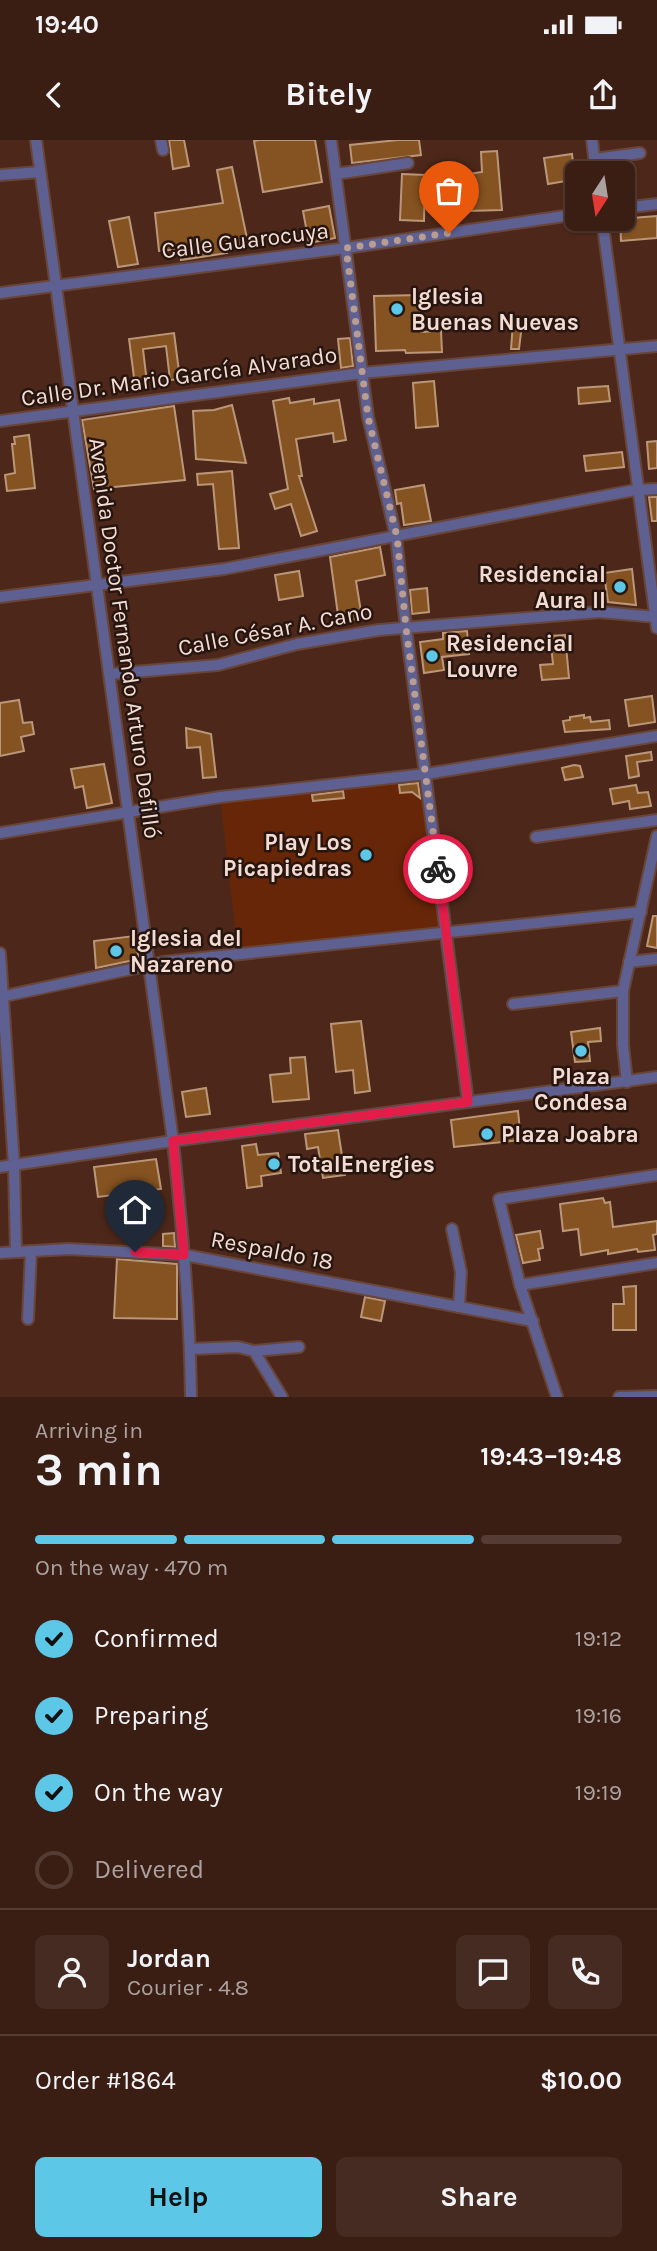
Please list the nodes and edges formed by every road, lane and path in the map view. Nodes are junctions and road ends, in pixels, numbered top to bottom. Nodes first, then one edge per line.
1 (36, 140) edge
2 (331, 140) edge
3 (592, 140) edge
4 (640, 153) dead end
5 (594, 159) joint
6 (408, 163) dead end
7 (40, 172) junction
8 (336, 174) junction
9 (0, 175) edge
10 (657, 204) edge
11 (635, 207) edge
12 (565, 216) edge
13 (603, 231) edge
14 (346, 248) junction
15 (56, 285) junction
16 (0, 293) edge
17 (657, 346) edge
18 (619, 349) junction
19 (362, 373) junction
20 (72, 410) junction
21 (0, 421) edge
22 (657, 489) edge
23 (638, 490) junction
24 (397, 537) junction
25 (97, 584) junction
26 (0, 597) edge
27 (656, 621) edge
28 (406, 628) junction
29 (110, 674) junction
30 (657, 736) edge
31 (426, 774) junction
32 (128, 813) junction
33 (657, 820) edge
34 (0, 833) edge
35 (657, 836) edge
36 (536, 837) dead end
37 (641, 912) junction
38 (447, 933) junction
39 (0, 953) edge
40 (657, 959) edge
41 (629, 962) junction
42 (149, 966) junction
43 (623, 991) junction
44 (2, 997) edge
45 (513, 1004) dead end
46 (657, 1077) edge
47 (627, 1082) junction
48 (468, 1102) junction
49 (173, 1141) junction
50 (15, 1165) junction
51 (0, 1167) edge
52 (657, 1175) edge
53 (452, 1229) dead end
54 (31, 1251) junction
55 (16, 1252) junction
56 (0, 1253) edge
57 (184, 1255) junction
58 (657, 1263) edge
59 (520, 1285) junction
60 (459, 1307) junction
61 (28, 1319) dead end
62 (533, 1321) junction
63 (299, 1347) dead end
64 (190, 1349) junction
65 (254, 1351) junction
66 (652, 1396) edge
67 (191, 1397) edge
68 (282, 1397) edge
69 (557, 1397) edge
70 (619, 1397) edge

1 - 7 street, Avenida Doctor Fernando Arturo Defilló
2 - 8 street
3 - 5 street
4 - 5 street
6 - 8 street
7 - 9 street
7 - 15 street, Avenida Doctor Fernando Arturo Defilló
8 - 14 street
10 - 11 street
12 - 14 street, Calle Guarocuya
13 - 18 street
14 - 15 street, Calle Guarocuya
14 - 19 street
15 - 16 street, Calle Guarocuya
15 - 20 street, Avenida Doctor Fernando Arturo Defilló
17 - 18 street, Calle Dr. Mario García Alvarado
18 - 19 street, Calle Dr. Mario García Alvarado
18 - 23 street
19 - 20 street, Calle Dr. Mario García Alvarado
19 - 24 street
20 - 21 street, Calle Dr. Mario García Alvarado
20 - 25 street, Avenida Doctor Fernando Arturo Defilló
22 - 23 street
23 - 24 street
23 - 27 street
24 - 25 street
24 - 28 street
25 - 26 street
25 - 29 street, Avenida Doctor Fernando Arturo Defilló
27 - 28 street, Calle César A. Cano
28 - 29 street, Calle César A. Cano
28 - 31 street
29 - 32 street, Avenida Doctor Fernando Arturo Defilló
30 - 31 street
31 - 32 street
31 - 38 street
32 - 34 street
32 - 42 street, Avenida Doctor Fernando Arturo Defilló
33 - 36 street
35 - 37 street
37 - 38 street
37 - 41 street
38 - 42 street
38 - 48 street
39 - 44 street
40 - 41 street
41 - 43 street
42 - 44 street
42 - 49 street, Avenida Doctor Fernando Arturo Defilló
43 - 45 street
43 - 47 street
44 - 50 street
46 - 47 street
47 - 48 street
48 - 49 street
49 - 50 street
49 - 57 street, Avenida Doctor Fernando Arturo Defilló
50 - 51 street
50 - 55 street
52 - 59 street
53 - 60 street
54 - 55 street, Respaldo 18
54 - 57 street, Respaldo 18
54 - 61 street
55 - 56 street, Respaldo 18
57 - 60 street, Respaldo 18
57 - 64 street, Avenida Doctor Fernando Arturo Defilló
58 - 59 street
59 - 62 street
60 - 62 street, Respaldo 18
62 - 69 street
63 - 65 street
64 - 65 street
64 - 67 street, Avenida Doctor Fernando Arturo Defilló
65 - 68 street
66 - 70 street

